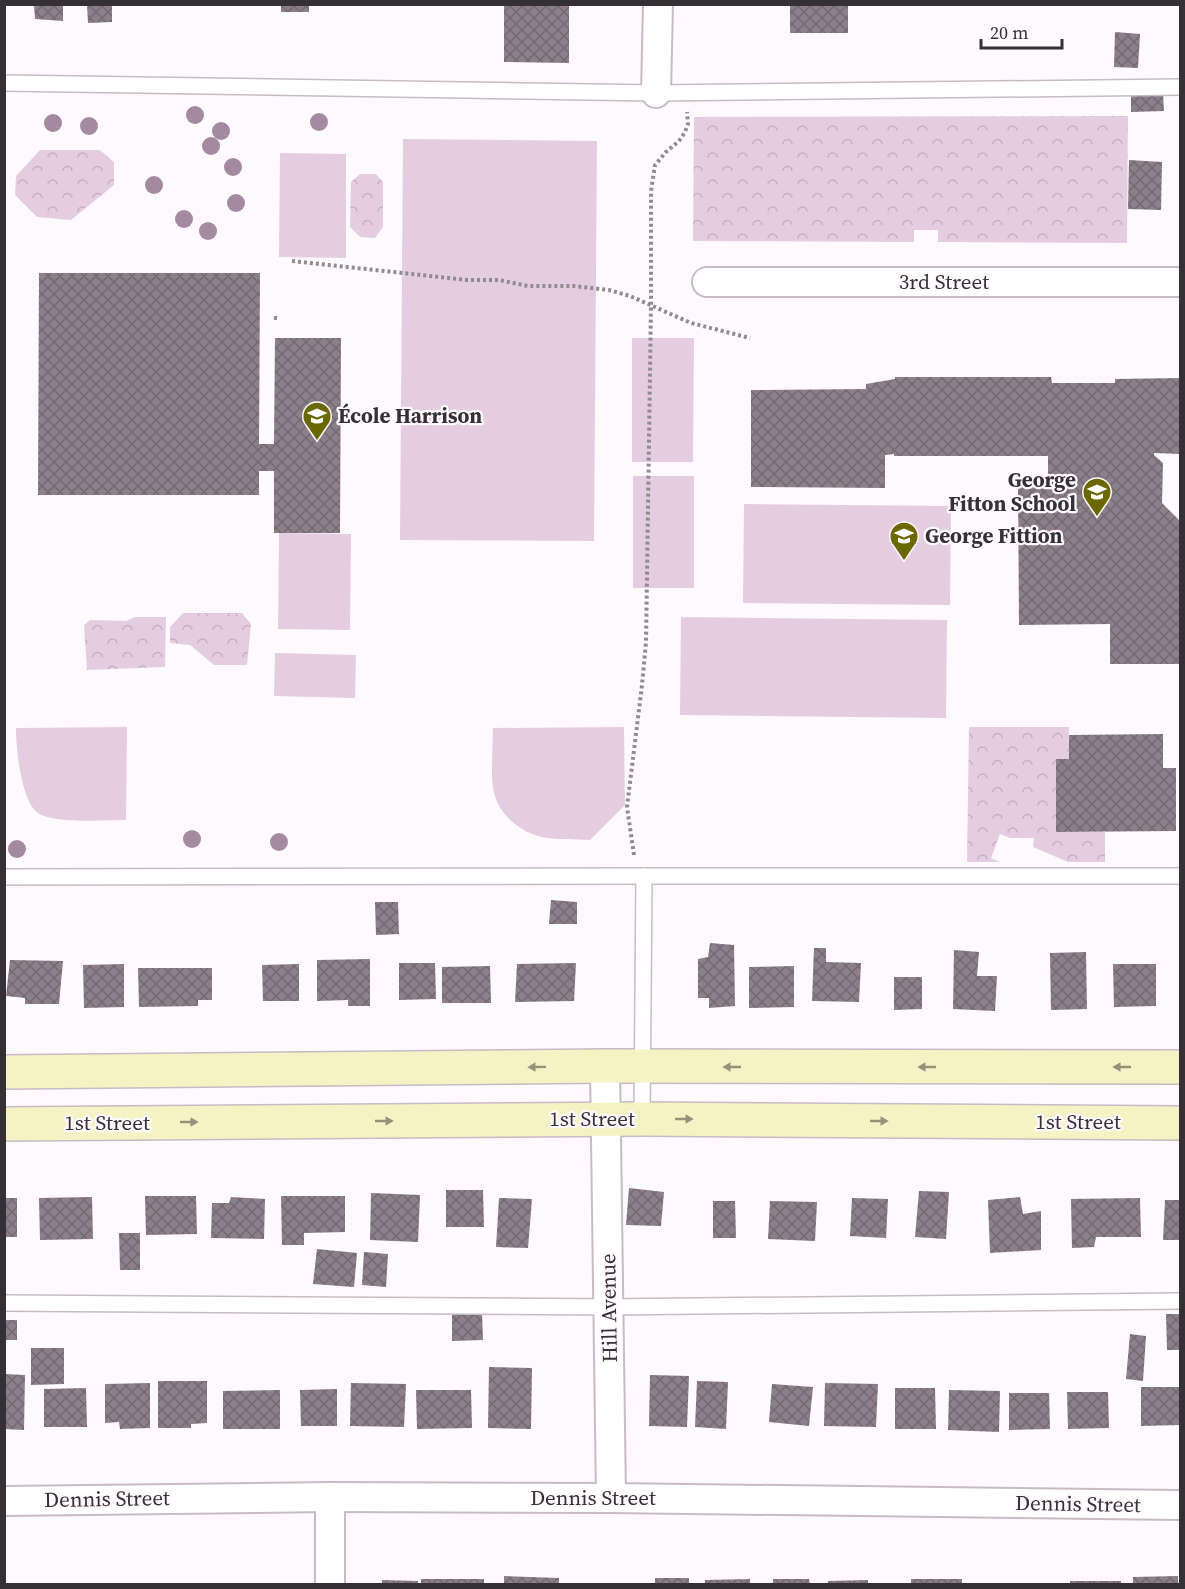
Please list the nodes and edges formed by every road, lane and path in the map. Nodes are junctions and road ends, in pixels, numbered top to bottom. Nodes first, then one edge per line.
1 (658, 4) edge
2 (4, 83) edge
3 (1180, 87) edge
4 (656, 93) junction
5 (686, 93) junction
6 (292, 261) dead end
7 (707, 282) dead end
8 (1180, 282) edge
9 (651, 305) junction
10 (750, 338) dead end
11 (644, 876) junction
12 (1180, 876) edge
13 (4, 877) edge
14 (605, 1066) junction
15 (642, 1066) junction
16 (1180, 1067) edge
17 (4, 1072) edge
18 (606, 1119) junction
19 (642, 1119) junction
20 (1180, 1123) edge
21 (4, 1124) edge
22 (1180, 1301) edge
23 (4, 1304) edge
24 (609, 1306) junction
25 (330, 1497) junction
26 (611, 1498) junction
27 (4, 1501) edge
28 (1180, 1505) edge
29 (330, 1584) edge

1 - 4 street
2 - 4 lane
3 - 5 lane
4 - 5 lane
5 - 9 path
6 - 9 path
7 - 8 street, 3rd Street
9 - 10 path
9 - 11 path
11 - 12 lane
11 - 13 lane
11 - 15 lane
14 - 15 main road
14 -> 17 main road
14 - 18 street, Hill Avenue
16 -> 15 main road
15 - 19 lane
18 - 19 main road, 1st Street
21 -> 18 main road, 1st Street
18 - 24 street, Hill Avenue
19 -> 20 main road, 1st Street
22 - 24 lane
23 - 24 lane
24 - 26 street, Hill Avenue
25 - 26 street, Dennis Street
25 - 27 street, Dennis Street
25 - 29 street
26 - 28 street, Dennis Street

